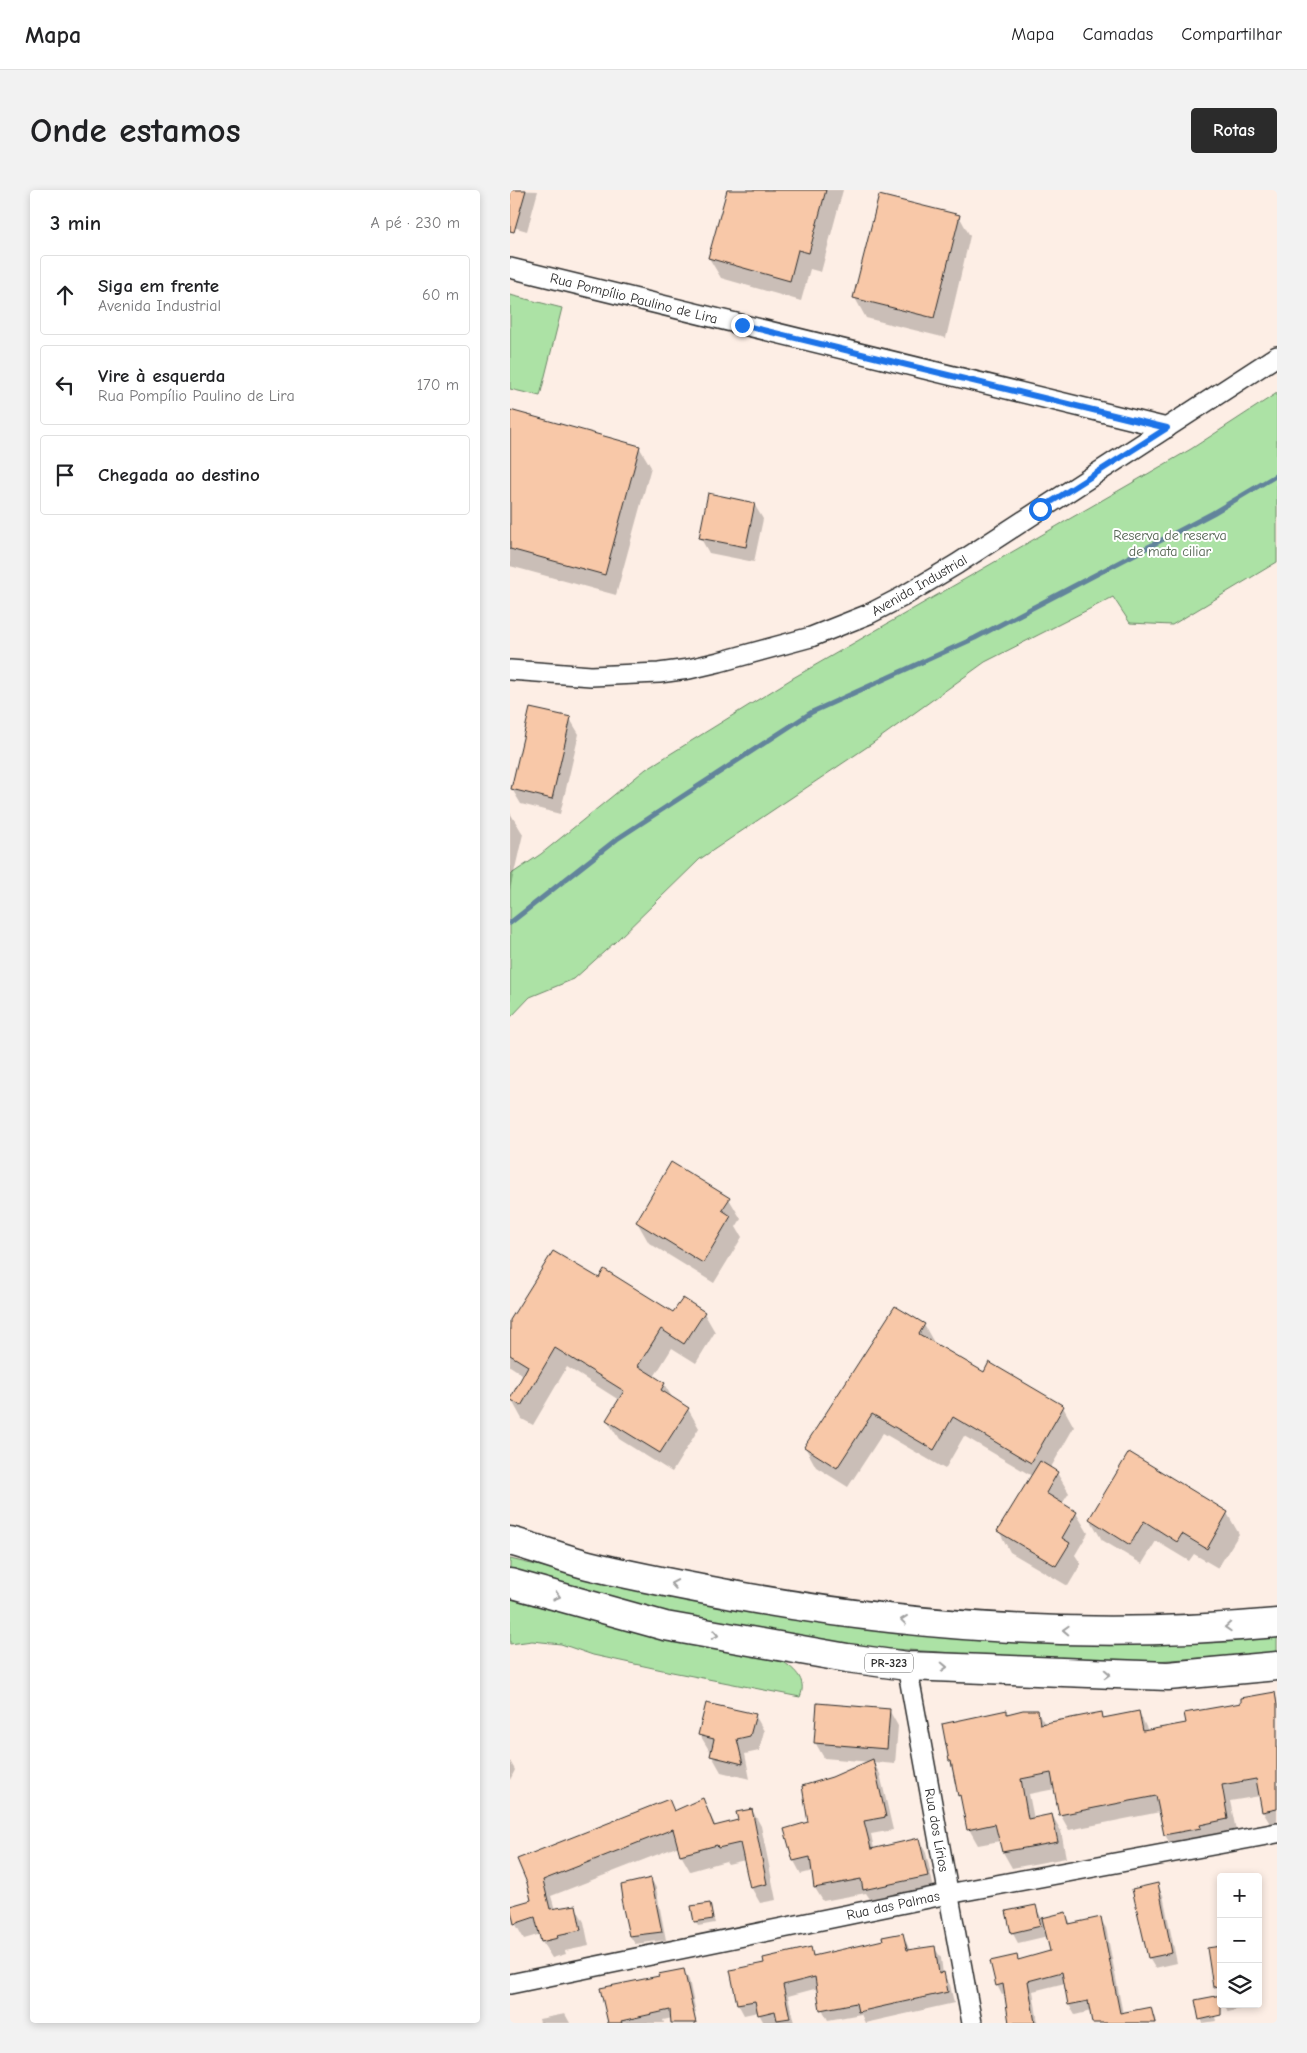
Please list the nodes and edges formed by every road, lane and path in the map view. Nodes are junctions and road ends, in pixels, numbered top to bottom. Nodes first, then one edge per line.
1 (510, 268) edge
2 (1277, 356) edge
3 (1167, 428) junction
4 (510, 670) edge
5 (510, 1541) edge
6 (510, 1583) edge
7 (1277, 1623) edge
8 (907, 1666) junction
9 (1277, 1666) edge
10 (1277, 1832) edge
11 (948, 1894) junction
12 (510, 1984) edge
13 (972, 2023) edge

1 - 3 street, Rua Pompílio Paulino de Lira
2 - 3 street, Avenida Industrial
3 - 4 street, Avenida Industrial
7 -> 5 highway
6 -> 8 highway, PR-323
8 -> 9 highway, PR-323
8 - 11 street, Rua dos Lírios
10 - 11 street, Rua das Palmas
11 - 12 street, Rua das Palmas
11 - 13 street, Rua dos Lírios

